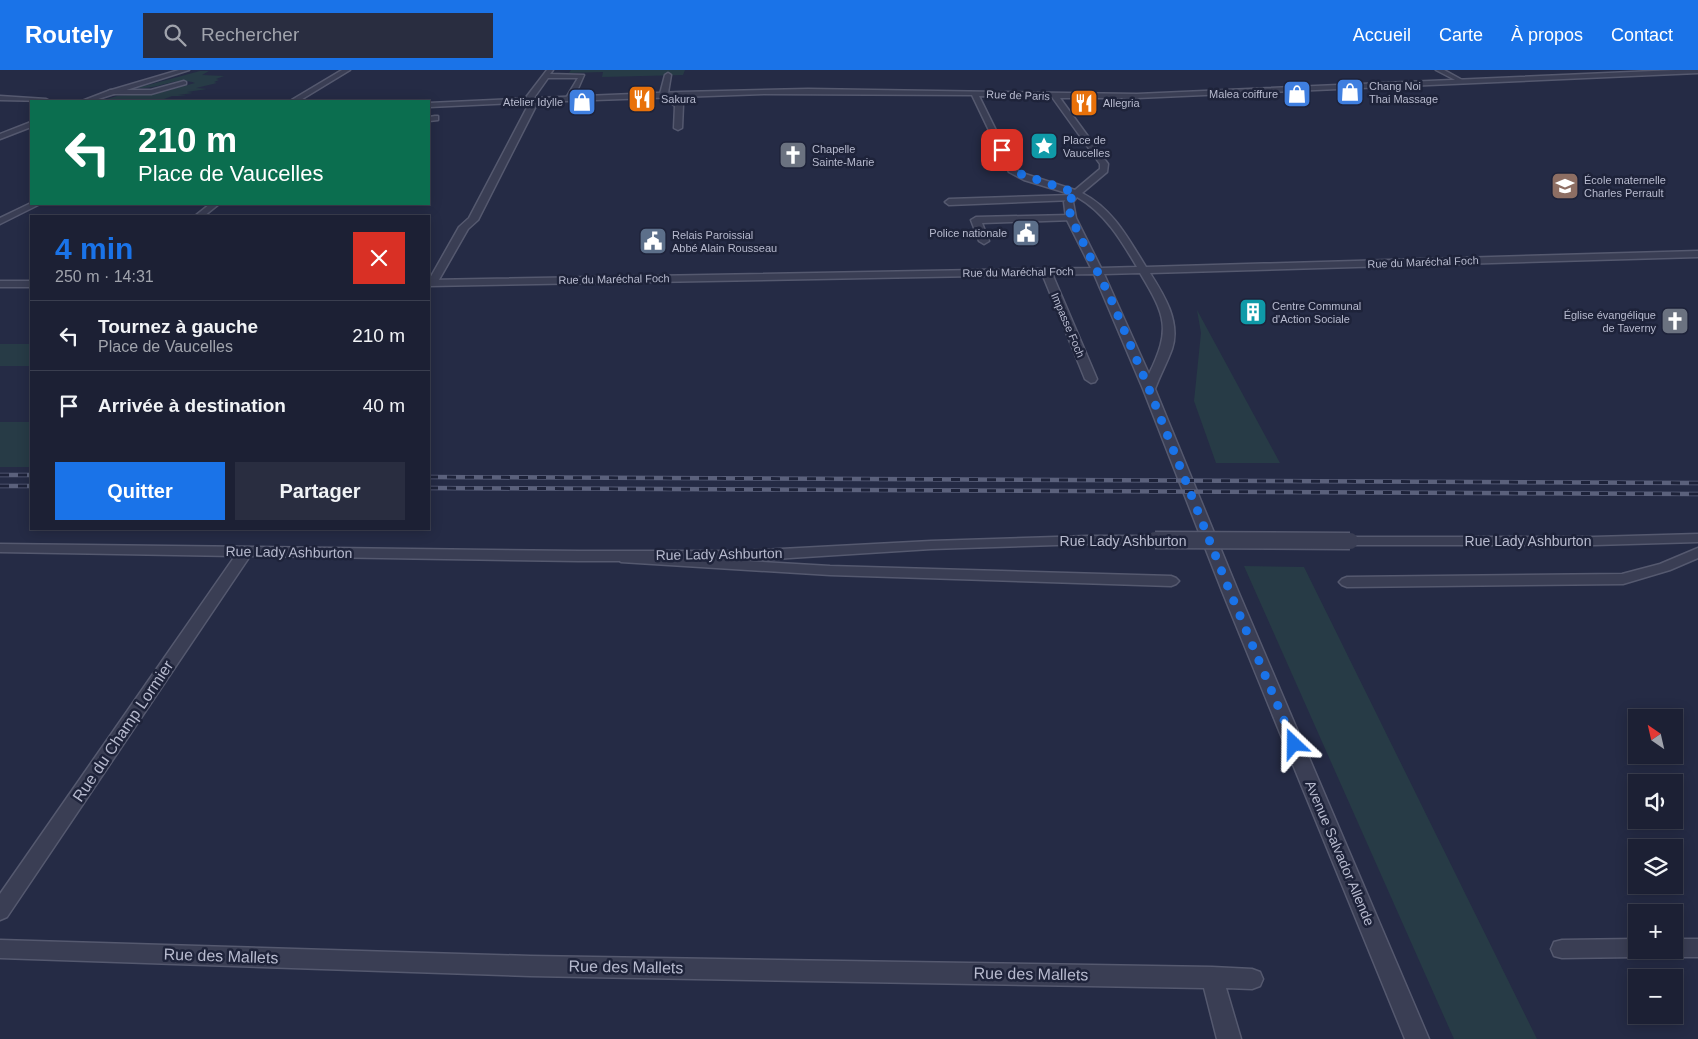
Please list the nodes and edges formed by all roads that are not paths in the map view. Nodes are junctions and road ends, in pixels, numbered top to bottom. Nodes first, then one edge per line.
1 (186, 70) edge
2 (347, 70) edge
3 (1439, 70) edge
4 (1698, 71) edge
5 (548, 73) edge
6 (668, 76) dead end
7 (1461, 81) junction
8 (184, 84) dead end
9 (110, 92) junction
10 (974, 93) junction
11 (664, 94) junction
12 (1055, 96) junction
13 (0, 98) edge
14 (570, 98) junction
15 (31, 100) edge
16 (89, 100) edge
17 (296, 100) edge
18 (532, 100) junction
19 (430, 105) edge
20 (30, 124) edge
21 (678, 128) dead end
22 (1, 136) edge
23 (1073, 195) junction
24 (949, 202) dead end
25 (34, 205) edge
26 (214, 205) edge
27 (201, 215) edge
28 (1071, 218) junction
29 (0, 222) edge
30 (984, 241) dead end
31 (1698, 254) edge
32 (1096, 270) junction
33 (1142, 270) junction
34 (1046, 271) junction
35 (430, 283) edge
36 (0, 284) edge
37 (30, 284) edge
38 (1091, 379) dead end
39 (1149, 389) junction
40 (1698, 538) edge
41 (0, 548) edge
42 (246, 551) junction
43 (1698, 552) edge
44 (579, 556) junction
45 (1171, 580) dead end
46 (1347, 582) dead end
47 (0, 912) edge
48 (0, 948) edge
49 (1628, 948) edge
50 (1683, 948) edge
51 (1698, 948) edge
52 (1562, 949) dead end
53 (1212, 978) junction
54 (1252, 979) dead end
55 (1229, 1039) edge
56 (1417, 1039) edge

1 - 9 street
2 - 17 street
3 - 7 street
4 - 7 street, Rue de Paris
5 - 14 street
5 - 18 street
6 - 11 street
7 - 12 street, Rue de Paris
8 - 9 street
9 - 16 street
10 - 11 street, Rue de Paris
10 - 12 street, Rue de Paris
10 - 23 street
11 - 14 street, Rue de Paris
11 - 21 street
12 - 23 street
13 - 15 street
14 - 18 street, Rue de Paris
18 - 19 street, Rue de Paris
18 - 35 street
20 - 22 street
23 - 24 street
23 - 28 street, Avenue Salvador Allende
23 - 33 street
25 - 29 street
26 - 27 street
28 - 30 street
28 - 32 street, Avenue Salvador Allende
31 - 33 street, Rue du Maréchal Foch
32 - 33 street, Rue du Maréchal Foch
32 - 34 street, Rue du Maréchal Foch
32 - 39 street, Avenue Salvador Allende
33 - 39 street
34 - 35 street, Rue du Maréchal Foch
34 - 38 street, Impasse Foch
36 - 37 street
39 - 56 street, Avenue Salvador Allende
40 - 44 street, Rue Lady Ashburton, bridge
41 - 42 street, Rue Lady Ashburton
42 - 44 street, Rue Lady Ashburton
42 - 47 street, Rue du Champ Lormier
43 - 46 street
44 - 45 street, Rue Lady Ashburton
48 - 53 street, Rue des Mallets
49 - 52 street
50 - 51 street
53 - 54 street, Rue des Mallets
53 - 55 street

